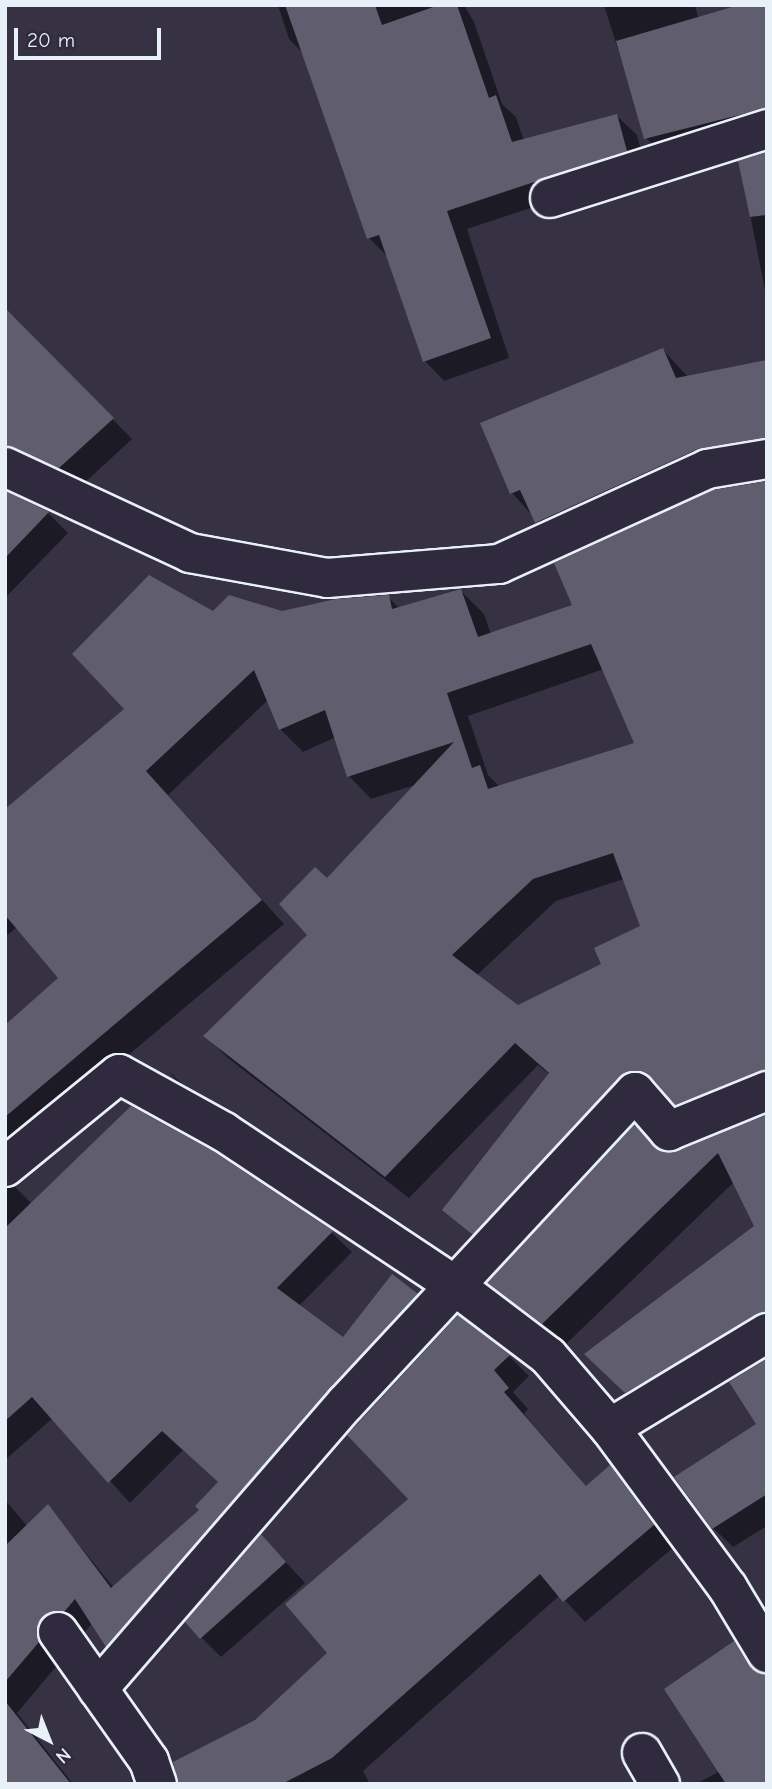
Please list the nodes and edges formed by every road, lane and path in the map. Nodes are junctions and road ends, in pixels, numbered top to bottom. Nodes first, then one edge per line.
1 (767, 128) edge
2 (551, 198) dead end
3 (767, 459) edge
4 (5, 467) edge
5 (767, 1091) edge
6 (5, 1167) edge
7 (453, 1285) junction
8 (767, 1332) edge
9 (610, 1428) junction
10 (58, 1632) dead end
11 (767, 1653) edge
12 (98, 1689) junction
13 (157, 1784) edge

1 - 2 street
3 - 4 street
5 - 7 street
6 - 7 street
7 - 9 street
7 - 12 street
8 - 9 street
9 - 11 street
10 - 12 street
12 - 13 street

